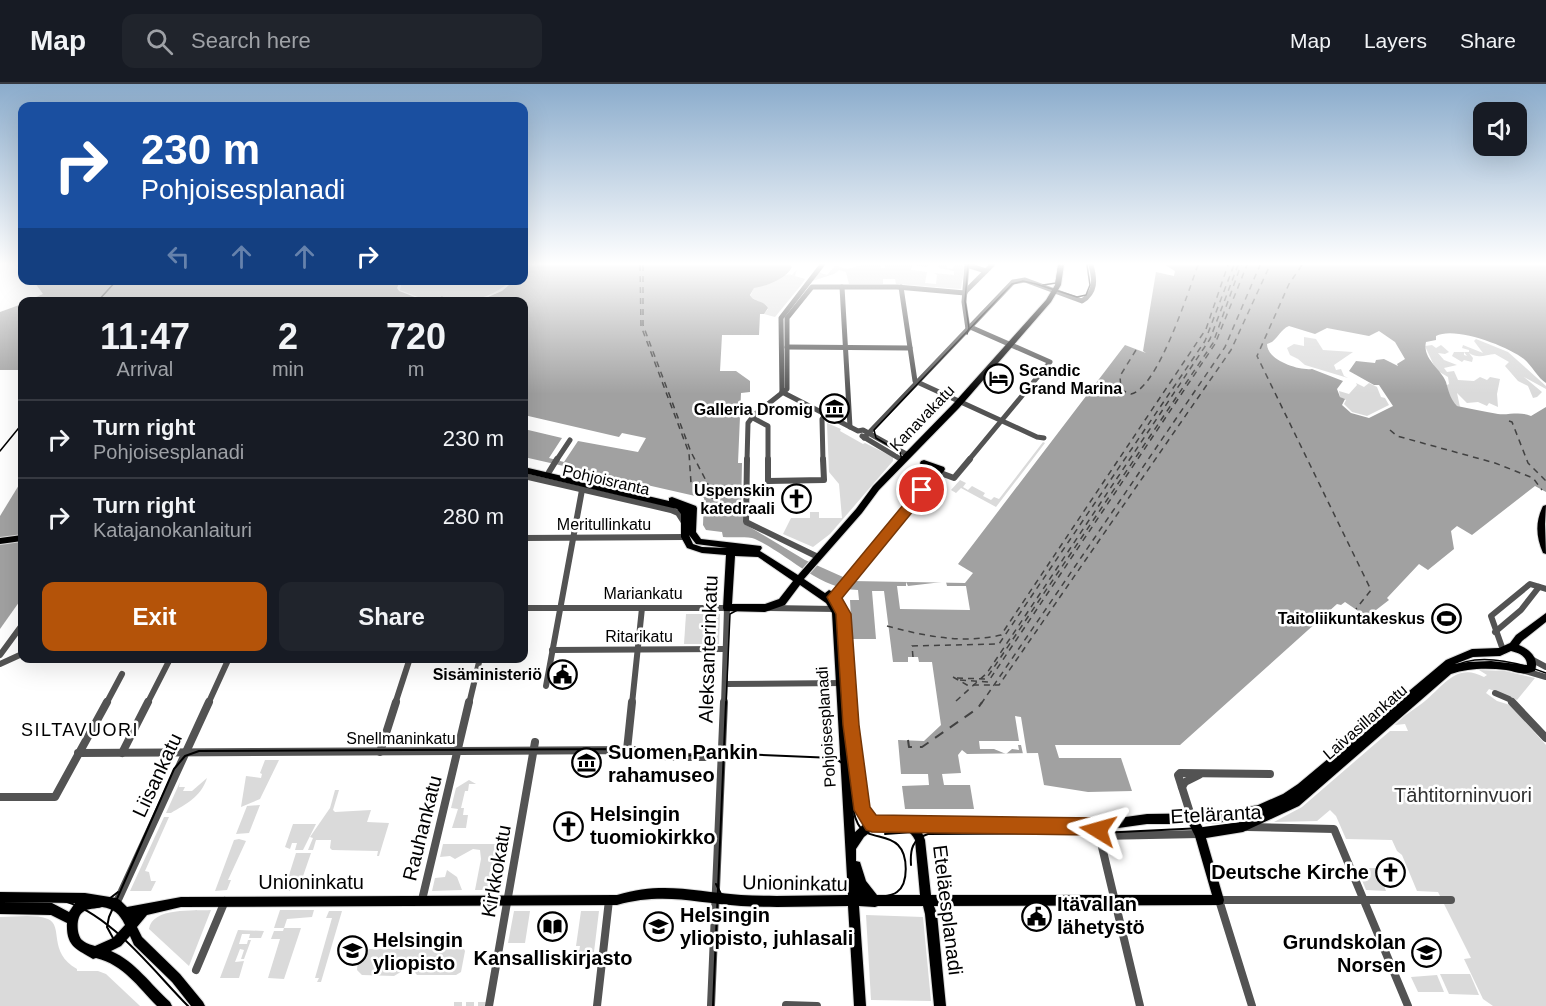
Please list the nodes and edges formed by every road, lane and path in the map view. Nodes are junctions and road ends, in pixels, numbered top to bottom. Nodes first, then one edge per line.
1 (788, 308) edge
2 (795, 308) edge
3 (844, 308) edge
4 (904, 308) edge
5 (966, 308) edge
6 (988, 308) edge
7 (1041, 308) edge
8 (969, 328) junction
9 (1011, 344) junction
10 (787, 347) junction
11 (848, 349) junction
12 (910, 350) junction
13 (918, 383) junction
14 (782, 392) junction
15 (959, 402) junction
16 (826, 414) junction
17 (753, 418) junction
18 (1002, 421) junction
19 (850, 427) junction
20 (867, 435) junction
21 (1044, 438) dead end
22 (570, 440) dead end
23 (905, 458) junction
24 (554, 465) junction
25 (941, 471) junction
26 (528, 473) edge
27 (528, 475) edge
28 (585, 485) junction
29 (679, 508) junction
30 (1546, 508) edge
31 (18, 534) edge
32 (0, 536) edge
33 (685, 537) junction
34 (528, 538) edge
35 (573, 538) junction
36 (18, 539) edge
37 (0, 541) edge
38 (731, 548) junction
39 (1546, 551) edge
40 (807, 570) junction
41 (1543, 588) edge
42 (833, 603) junction
43 (528, 608) edge
44 (560, 608) junction
45 (642, 608) junction
46 (728, 608) junction
47 (765, 608) junction
48 (1546, 617) edge
49 (18, 631) edge
50 (1495, 632) junction
51 (1524, 635) junction
52 (638, 649) junction
53 (726, 649) junction
54 (1506, 649) junction
55 (552, 650) junction
56 (0, 656) edge
57 (18, 656) edge
58 (1529, 656) junction
59 (168, 663) edge
60 (227, 663) edge
61 (408, 663) edge
62 (479, 663) edge
63 (0, 664) edge
64 (1546, 667) edge
65 (1518, 669) junction
66 (122, 674) dead end
67 (1546, 677) edge
68 (844, 683) junction
69 (725, 684) junction
70 (546, 686) dead end
71 (1495, 693) dead end
72 (1546, 738) edge
73 (535, 747) junction
74 (627, 750) junction
75 (380, 752) junction
76 (78, 753) junction
77 (122, 753) junction
78 (185, 753) junction
79 (457, 754) junction
80 (722, 757) junction
81 (1270, 774) dead end
82 (1199, 775) junction
83 (1182, 787) junction
84 (0, 796) edge
85 (1240, 814) joint
86 (1192, 819) junction
87 (872, 824) junction
88 (908, 824) junction
89 (1243, 827) junction
90 (1098, 831) junction
91 (1200, 834) junction
92 (851, 849) junction
93 (423, 896) junction
94 (0, 897) edge
95 (716, 897) junction
96 (507, 900) junction
97 (609, 900) junction
98 (1114, 900) junction
99 (1219, 900) junction
100 (1451, 900) dead end
101 (225, 901) junction
102 (1364, 901) junction
103 (854, 902) junction
104 (874, 902) junction
105 (927, 902) junction
106 (112, 903) junction
107 (0, 908) edge
108 (143, 912) junction
109 (125, 913) junction
110 (72, 920) junction
111 (132, 927) junction
112 (93, 953) junction
113 (196, 970) dead end
114 (786, 1005) edge
115 (166, 1006) edge
116 (199, 1006) edge
117 (489, 1006) edge
118 (597, 1006) edge
119 (711, 1006) edge
120 (817, 1006) edge
121 (860, 1006) edge
122 (940, 1006) edge
123 (1140, 1006) edge
124 (1252, 1006) edge
125 (1408, 1006) edge

1 - 14 street
2 - 10 street
3 - 11 street
4 - 12 street
5 - 8 street
6 - 8 street
7 - 9 main road, Kanavakatu
8 - 9 street
8 - 13 street
9 - 15 main road, Kanavakatu
9 - 18 street
10 - 11 street
10 - 14 street
11 - 12 street
11 - 19 street
12 - 13 street
13 - 15 street
13 - 20 street
14 - 16 street
14 - 17 street
15 - 18 street
15 - 23 main road, Kanavakatu
16 - 17 street
16 - 19 street
17 - 40 street
18 - 21 street
18 - 25 street
19 - 20 street
20 - 23 street
22 - 24 street
23 - 25 main road
23 - 40 main road, Kanavakatu
24 - 26 main road, Pohjoisranta
24 - 28 main road, Pohjoisranta
25 - 42 main road
27 - 28 main road, Pohjoisranta
28 - 29 main road, Pohjoisranta
28 - 35 street
29 - 33 main road
29 - 38 main road
30 - 39 main road
31 - 32 main road
33 - 35 street, Meritullinkatu
33 - 38 main road
34 - 35 street, Meritullinkatu
35 - 44 street
36 - 37 main road
38 - 40 main road
38 - 46 main road, Aleksanterinkatu
40 - 42 main road
40 - 47 main road, Kanavakatu
41 - 50 street
41 - 50 street
42 - 47 street, Mariankatu
42 - 68 main road, Pohjoisesplanadi
43 - 44 street, Mariankatu
44 - 45 street, Mariankatu
44 - 55 street
45 - 46 street, Mariankatu
45 - 52 street
46 - 47 main road, Mariankatu
46 - 53 street, Aleksanterinkatu
48 - 51 main road
49 - 56 street
50 - 54 street
51 - 54 main road
51 - 58 main road
52 - 53 street, Ritarikatu
52 - 55 street, Ritarikatu
52 - 74 street
53 - 69 street, Aleksanterinkatu
54 - 58 main road
54 - 65 main road
54 - 85 main road, Laivasillankatu
55 - 70 street
57 - 63 street
58 - 64 street
58 - 65 main road
59 - 77 street
60 - 78 street, Liisankatu
61 - 75 street
62 - 79 street, Rauhankatu
65 - 67 street, Laivasillankatu
65 - 89 main road, Laivasillankatu
66 - 76 street
68 - 69 street
68 - 87 main road, Pohjoisesplanadi
68 - 92 main road, Pohjoisesplanadi
69 - 80 street, Aleksanterinkatu
71 - 72 street
73 - 74 street, Snellmaninkatu
73 - 79 street, Snellmaninkatu
73 - 96 street, Kirkkokatu
74 - 80 street, Snellmaninkatu
75 - 78 street, Snellmaninkatu
75 - 79 street, Snellmaninkatu
76 - 77 street, Snellmaninkatu
76 - 84 street
77 - 78 street, Snellmaninkatu
78 - 106 street, Liisankatu
79 - 93 street, Rauhankatu
80 - 95 street, Aleksanterinkatu
81 - 82 street
82 - 83 street
82 - 83 street
83 - 86 street
85 - 86 main road, Eteläranta
86 - 90 main road, Eteläranta
86 - 91 main road
87 - 88 main road, Eteläranta
87 - 92 main road
88 - 90 main road, Eteläranta
88 - 105 main road, Eteläesplanadi
89 - 91 main road, Eteläranta
89 - 102 street, Eteläranta
90 - 91 street, Eteläranta
90 - 98 street
91 - 99 main road
92 - 103 main road, Pohjoisesplanadi
92 - 104 main road, Pohjoisesplanadi
93 - 96 main road, Unioninkatu
93 - 101 main road, Unioninkatu
94 - 106 main road
95 - 97 main road, Unioninkatu
95 - 103 main road, Unioninkatu
95 - 119 street, Aleksanterinkatu
96 - 97 main road, Unioninkatu
96 - 117 street, Kirkkokatu
97 - 118 street
98 - 99 main road, Unioninkatu
98 - 105 main road, Unioninkatu
98 - 123 street
99 - 102 street, Unioninkatu
99 - 124 street
100 - 102 street, Unioninkatu
101 - 108 main road, Unioninkatu
101 - 113 street
102 - 125 street
103 - 104 main road, Unioninkatu
103 - 121 main road, Pohjoisesplanadi
104 - 105 main road, Unioninkatu
105 - 122 main road, Eteläesplanadi
106 - 109 main road
106 - 110 main road
107 - 110 main road
108 - 109 main road, Unioninkatu
108 - 111 main road
109 - 111 main road
110 - 112 main road
111 - 112 main road
111 - 116 main road
112 - 115 main road
114 - 120 street

